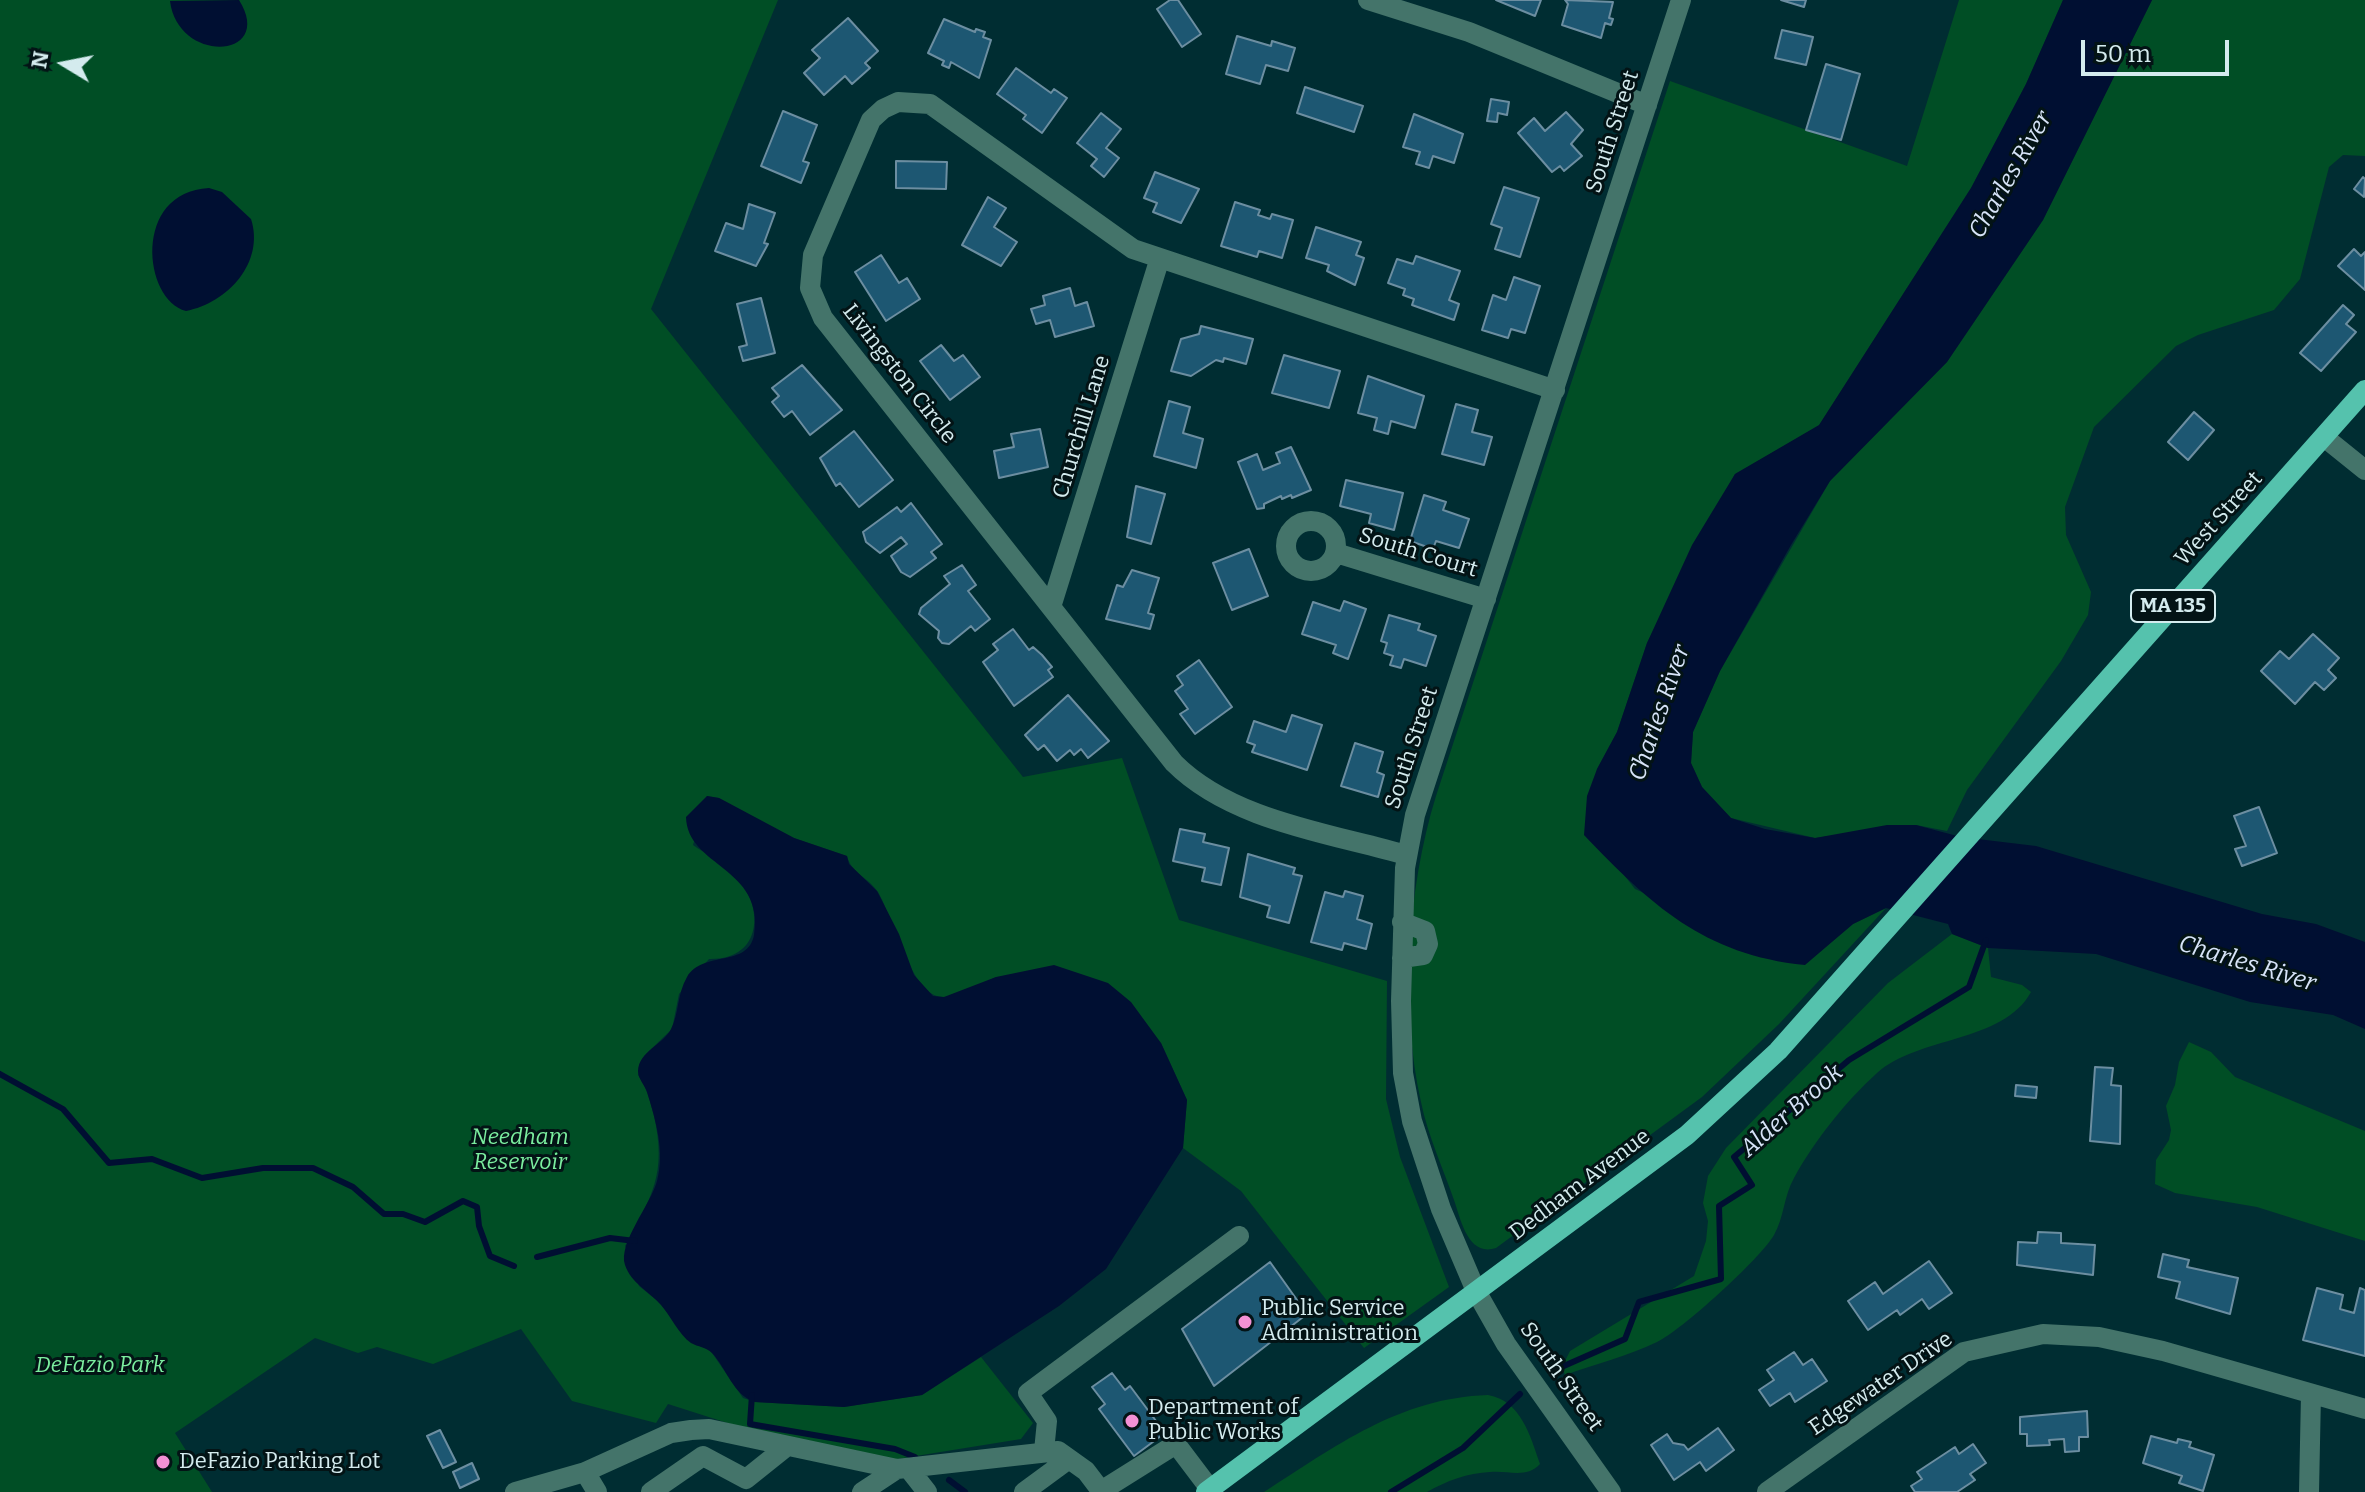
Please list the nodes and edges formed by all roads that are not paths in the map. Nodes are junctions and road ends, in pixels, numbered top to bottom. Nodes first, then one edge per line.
1 (1368, 0) edge
2 (1681, 0) edge
3 (1647, 105) junction
4 (1159, 261) junction
5 (1555, 390) junction
6 (2365, 390) edge
7 (2324, 437) junction
8 (2365, 470) edge
9 (1336, 553) dead end
10 (1486, 599) junction
11 (1051, 607) junction
12 (1406, 855) junction
13 (1940, 869) joint
14 (1239, 1236) dead end
15 (1476, 1291) junction
16 (2311, 1394) junction
17 (2365, 1409) edge
18 (786, 1447) junction
19 (1044, 1451) junction
20 (1069, 1459) junction
21 (903, 1469) junction
22 (585, 1472) junction
23 (1208, 1490) edge
24 (1102, 1491) edge
25 (515, 1492) edge
26 (597, 1492) edge
27 (651, 1492) edge
28 (862, 1492) edge
29 (927, 1492) edge
30 (1024, 1492) edge
31 (1611, 1492) edge
32 (1767, 1492) edge
33 (2309, 1492) edge

1 - 3 street
2 - 3 street, South Street
3 - 5 street, South Street
4 - 5 street, Livingston Circle
4 - 11 street, Churchill Lane
4 - 11 street, Livingston Circle
5 - 10 street, South Street
6 - 7 main road, West Street / MA 135
7 - 8 street
7 - 13 main road, West Street / MA 135
9 - 10 street, South Court
10 - 12 street, South Street
11 - 12 street, Livingston Circle
12 - 15 street, South Street
13 - 15 main road, Dedham Avenue / MA 135
14 - 19 street
15 - 23 main road, Dedham Avenue / MA 135
15 - 31 street, South Street
16 - 17 street, Edgewater Drive
16 - 32 street, Edgewater Drive
16 - 33 street
18 - 21 street
18 - 22 street
18 - 27 street
19 - 20 street
19 - 21 street
20 - 24 street
20 - 30 street
21 - 28 street
21 - 29 street
22 - 25 street
22 - 26 street
23 - 24 street

